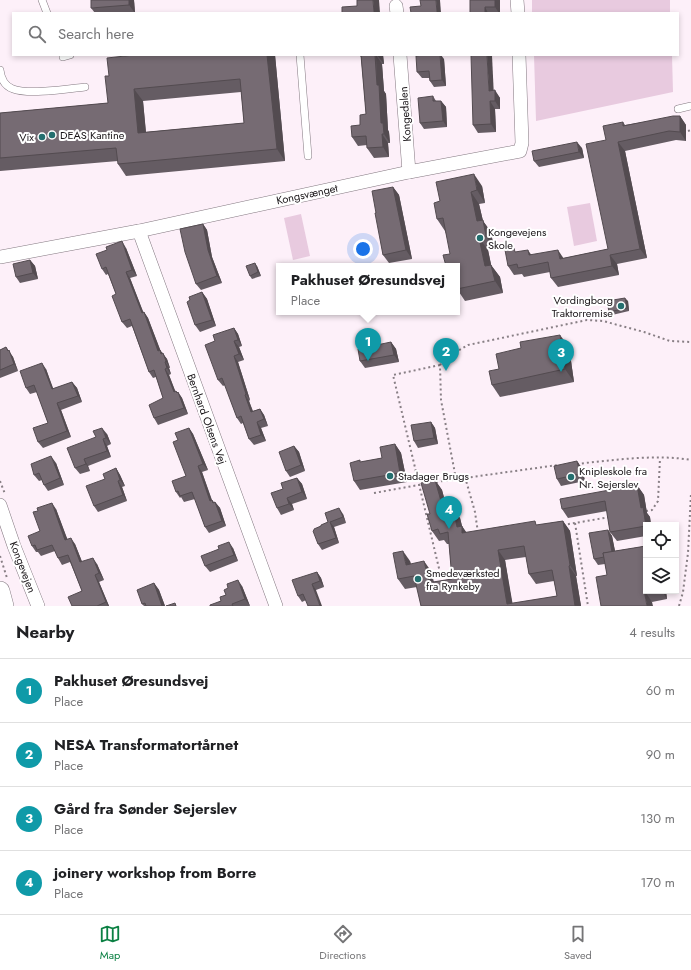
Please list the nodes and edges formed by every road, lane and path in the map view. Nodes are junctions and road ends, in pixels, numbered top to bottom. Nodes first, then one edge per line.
1 (42, 0) edge
2 (517, 0) edge
3 (47, 12) edge
4 (518, 12) edge
5 (300, 56) edge
6 (400, 56) edge
7 (519, 56) edge
8 (0, 70) edge
9 (85, 87) dead end
10 (691, 106) edge
11 (678, 109) dead end
12 (308, 156) dead end
13 (409, 172) junction
14 (139, 231) junction
15 (0, 257) edge
16 (691, 342) edge
17 (440, 365) junction
18 (660, 458) junction
19 (691, 460) edge
20 (574, 464) edge
21 (559, 465) edge
22 (465, 478) junction
23 (456, 479) junction
24 (434, 483) edge
25 (426, 484) edge
26 (418, 485) junction
27 (374, 492) dead end
28 (691, 493) edge
29 (0, 505) edge
30 (645, 512) edge
31 (614, 517) edge
32 (575, 523) junction
33 (560, 525) edge
34 (479, 539) edge
35 (443, 586) edge
36 (38, 606) edge
37 (276, 606) edge
38 (588, 606) edge
39 (679, 606) edge

1 - 3 lane
2 - 4 street
5 - 12 lane
6 - 13 street, Kongedalen
7 - 13 street, Kongsvænget
8 - 9 lane
10 - 11 lane
13 - 14 street, Kongsvænget
14 - 15 street, Kongsvænget
14 - 37 street, Bernhard Olsens Vej
16 - 17 path
17 - 23 path
17 - 26 path
18 - 19 path
18 - 20 path
18 - 30 path
21 - 22 path
22 - 23 path
22 - 34 path
23 - 24 path
25 - 26 path
26 - 27 path
26 - 35 path
28 - 39 path
29 - 36 street, Kongevejen
31 - 32 path
32 - 33 path
32 - 38 path

